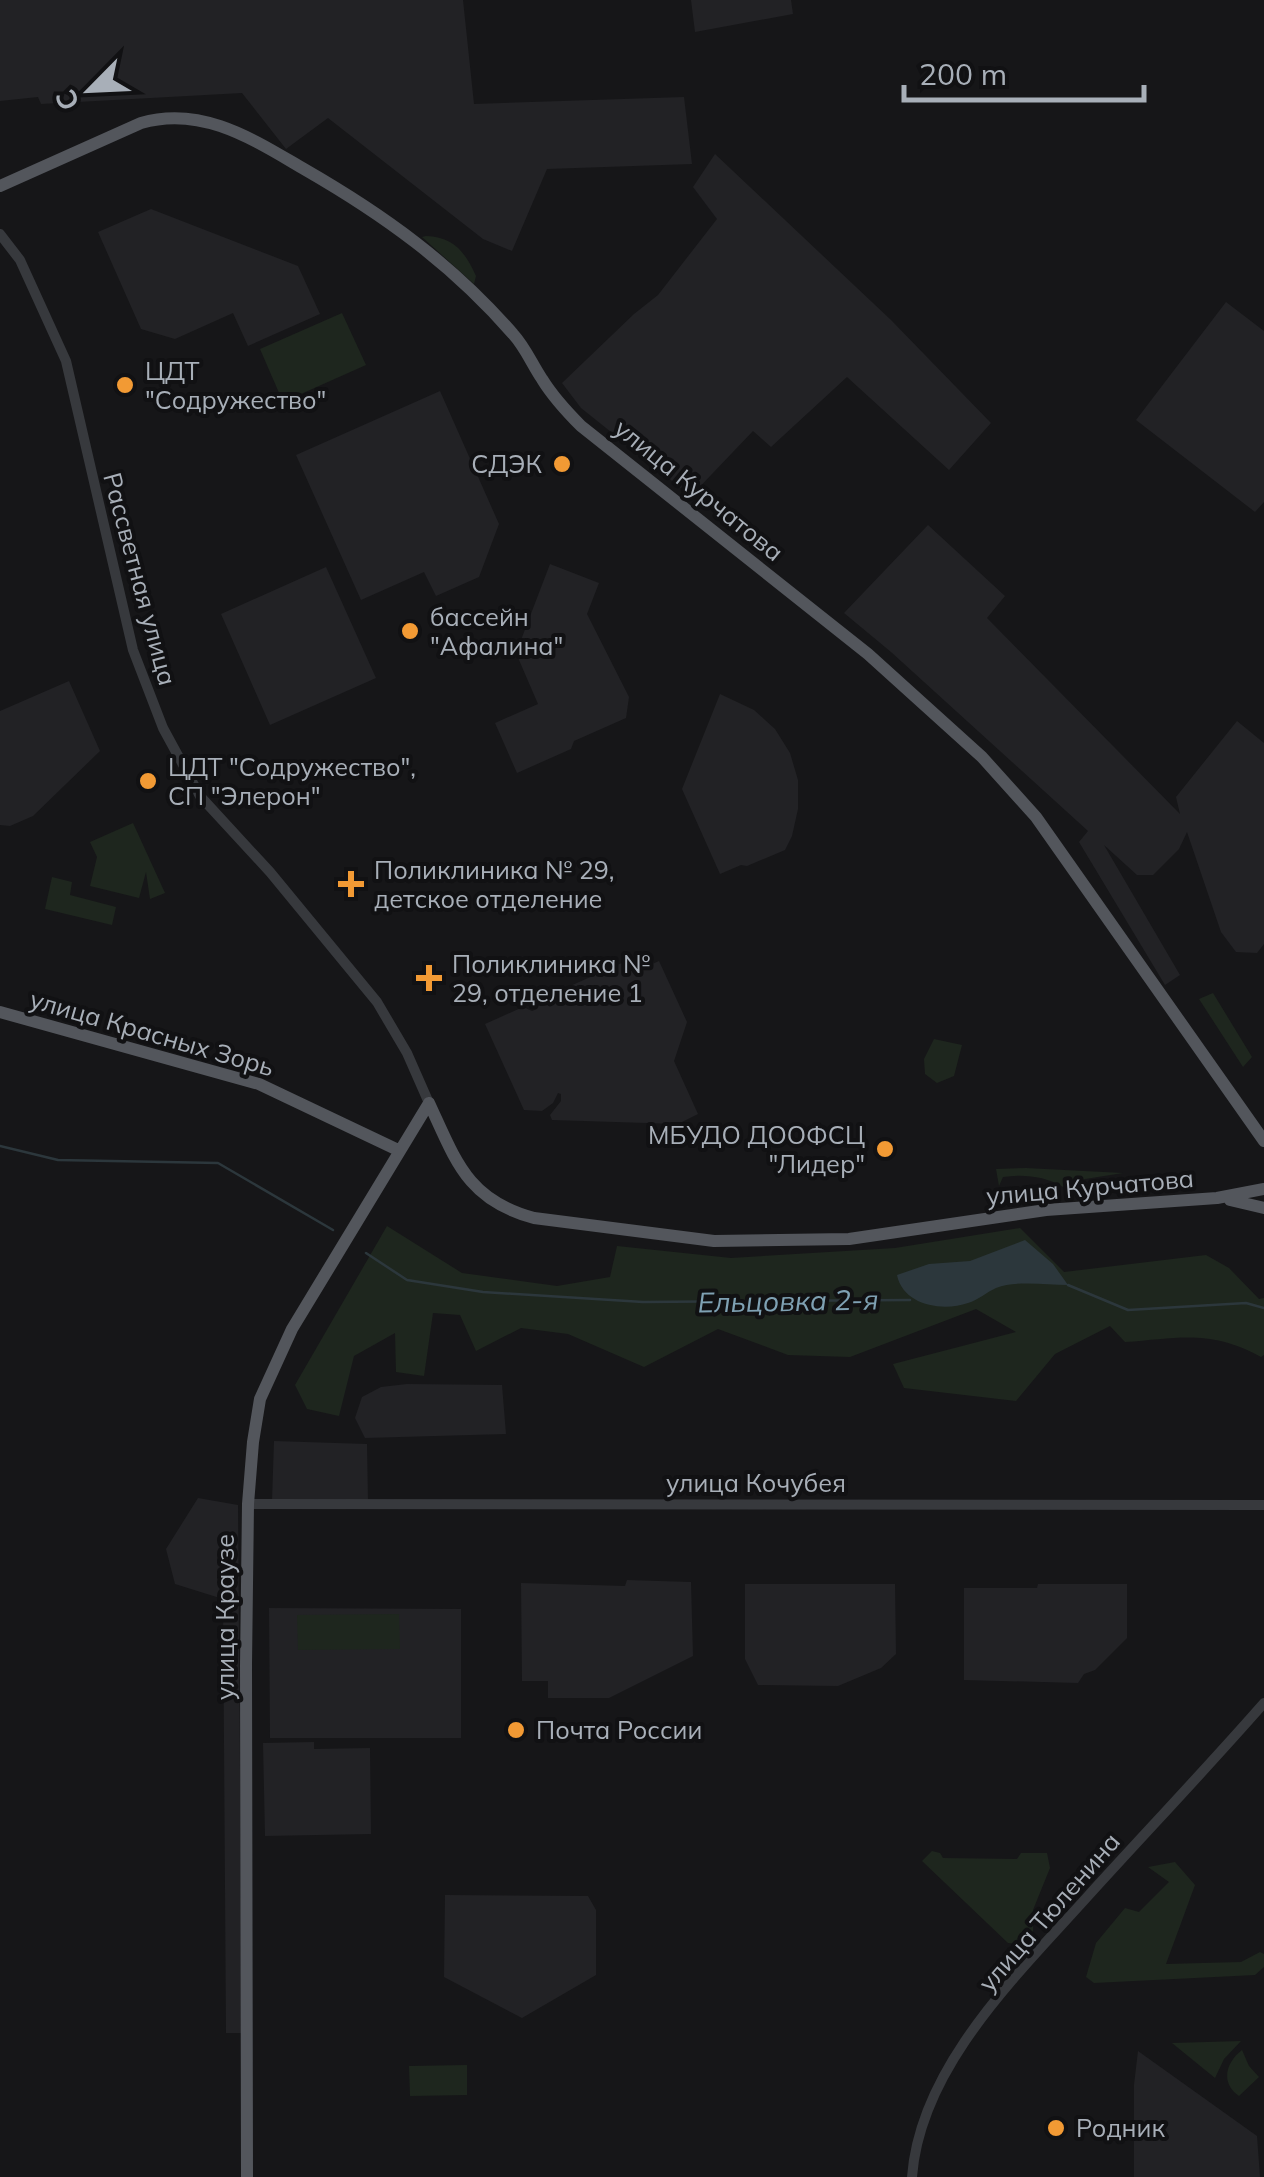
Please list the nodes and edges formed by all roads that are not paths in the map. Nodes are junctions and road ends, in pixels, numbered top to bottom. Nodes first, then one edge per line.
1 (0, 186) edge
2 (0, 234) edge
3 (0, 1012) edge
4 (428, 1104) junction
5 (1260, 1127) edge
6 (1264, 1141) edge
7 (398, 1150) junction
8 (1264, 1189) edge
9 (1217, 1198) junction
10 (1264, 1208) edge
11 (248, 1504) junction
12 (1264, 1504) edge
13 (1264, 1702) edge
14 (247, 2177) edge
15 (912, 2177) edge

1 - 5 main road, улица Курчатова
2 - 4 street, Рассветная улица
3 - 7 main road, улица Красных Зорь
4 - 7 main road, улица Краузе
4 - 9 main road, улица Курчатова
5 - 6 main road, улица Курчатова
7 - 11 main road, улица Краузе
8 - 9 main road
9 - 10 main road
11 - 12 street, улица Кочубея
11 - 14 main road, улица Краузе
13 - 15 street, улица Тюленина

